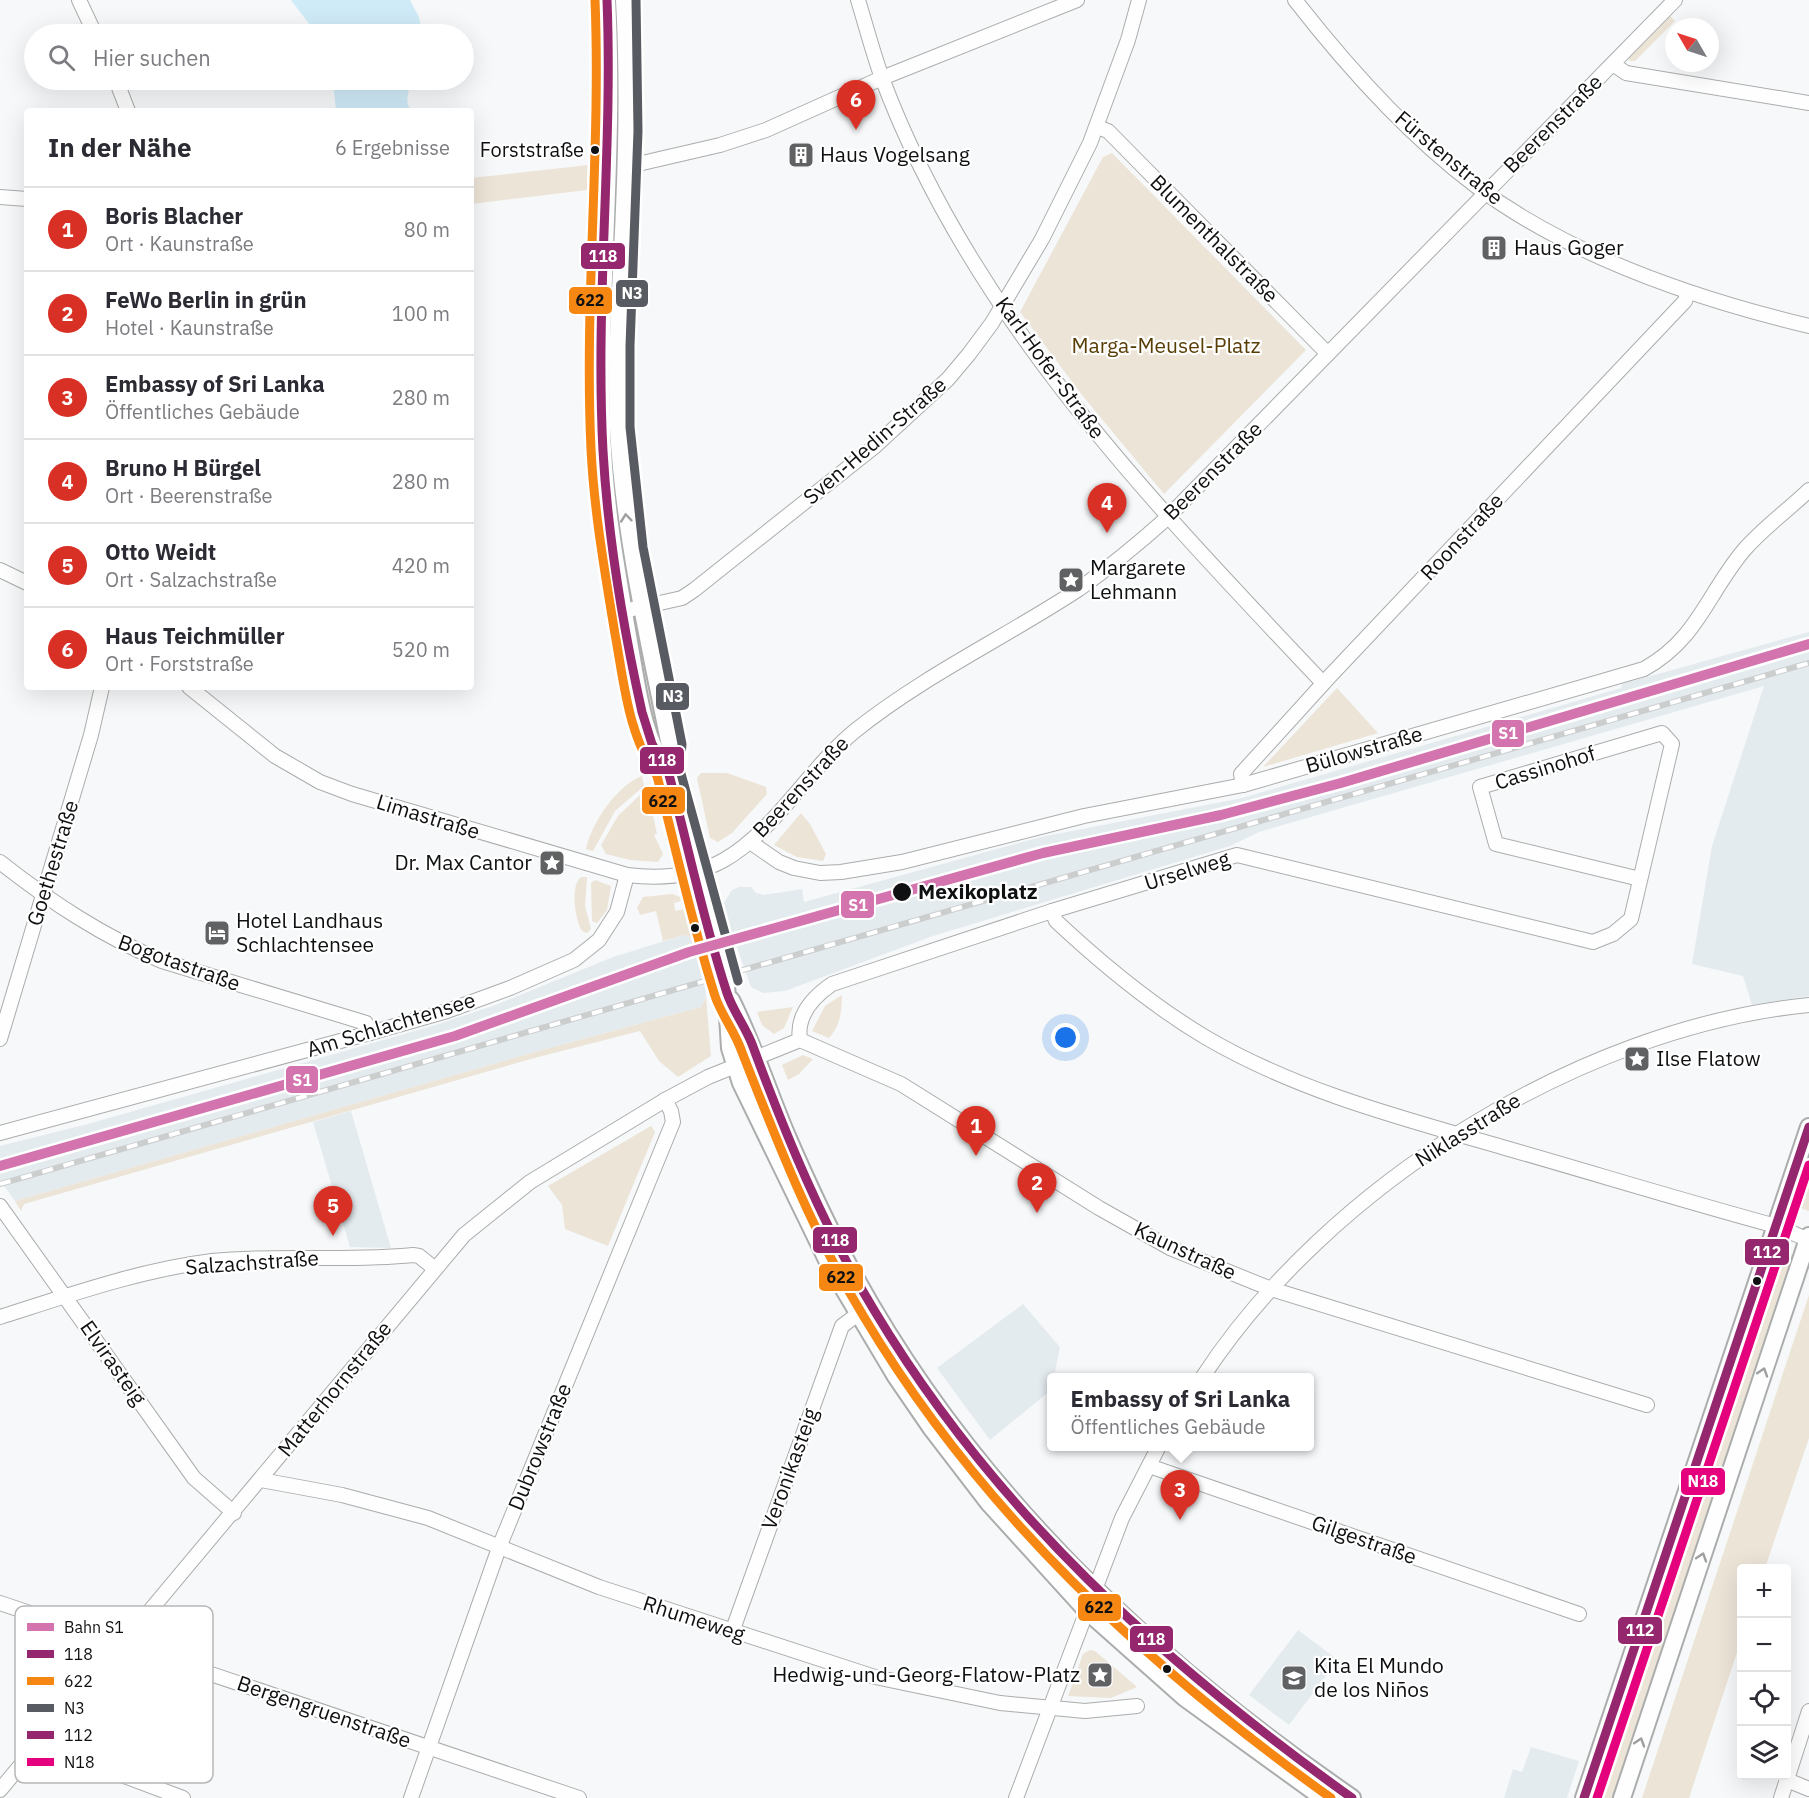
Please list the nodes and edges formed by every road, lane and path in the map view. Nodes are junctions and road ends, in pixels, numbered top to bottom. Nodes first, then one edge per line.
1 (80, 0) edge
2 (607, 0) edge
3 (624, 0) edge
4 (858, 0) edge
5 (1077, 0) edge
6 (1139, 0) edge
7 (1295, 0) edge
8 (1675, 0) edge
9 (91, 24) edge
10 (1613, 64) junction
11 (882, 78) junction
12 (120, 90) edge
13 (1809, 103) edge
14 (127, 108) edge
15 (1097, 127) junction
16 (625, 167) junction
17 (1485, 192) junction
18 (0, 197) edge
19 (24, 199) edge
20 (1688, 292) junction
21 (1002, 306) junction
22 (1809, 326) edge
23 (1328, 354) junction
24 (1809, 490) edge
25 (1167, 518) junction
26 (0, 570) edge
27 (24, 582) edge
28 (642, 608) junction
29 (624, 611) junction
30 (1323, 683) junction
31 (101, 690) edge
32 (193, 690) edge
33 (669, 771) junction
34 (1243, 785) junction
35 (750, 842) junction
36 (0, 862) edge
37 (695, 872) junction
38 (627, 875) junction
39 (1640, 879) junction
40 (43, 896) junction
41 (1052, 911) junction
42 (1613, 934) joint
43 (727, 994) junction
44 (1809, 1005) edge
45 (370, 1033) junction
46 (0, 1039) edge
47 (800, 1040) junction
48 (756, 1057) junction
49 (735, 1066) junction
50 (665, 1100) junction
51 (1809, 1126) edge
52 (0, 1133) edge
53 (1455, 1134) junction
54 (0, 1206) edge
55 (1776, 1226) junction
56 (1809, 1238) edge
57 (434, 1268) junction
58 (1271, 1289) junction
59 (66, 1296) junction
60 (858, 1314) junction
61 (0, 1317) edge
62 (1205, 1373) edge
63 (1647, 1405) dead end
64 (1156, 1451) edge
65 (1149, 1466) junction
66 (261, 1480) junction
67 (234, 1513) junction
68 (500, 1545) junction
69 (1094, 1590) junction
70 (0, 1603) edge
71 (155, 1606) edge
72 (15, 1608) edge
73 (1087, 1611) junction
74 (1579, 1614) dead end
75 (732, 1632) junction
76 (213, 1675) edge
77 (1137, 1706) dead end
78 (1051, 1708) junction
79 (1809, 1712) edge
80 (429, 1748) junction
81 (1791, 1768) edge
82 (15, 1772) edge
83 (1787, 1780) joint
84 (143, 1783) edge
85 (1809, 1788) edge
86 (0, 1790) edge
87 (183, 1798) edge
88 (411, 1798) edge
89 (579, 1798) edge
90 (1016, 1798) edge
91 (1323, 1798) edge
92 (1352, 1798) edge
93 (1584, 1798) edge
94 (1622, 1798) edge
95 (1781, 1798) edge

1 - 9 street
2 - 29 main road
3 - 16 main road
4 - 11 street, Karl-Hofer-Straße
5 - 11 street
6 - 15 street, Sven-Hedin-Straße
7 - 17 street, Fürstenstraße
8 - 10 street, Beerenstraße
10 - 13 street
10 - 17 street, Beerenstraße
11 - 16 street
11 - 21 street, Karl-Hofer-Straße
12 - 14 street
15 - 21 street, Sven-Hedin-Straße
15 - 23 street, Blumenthalstraße
28 -> 16 main road
17 - 20 street, Fürstenstraße
17 - 23 street, Beerenstraße
18 - 19 street
20 - 22 street, Fürstenstraße
20 - 30 street, Roonstraße
21 - 25 street, Karl-Hofer-Straße
21 - 28 street, Sven-Hedin-Straße
23 - 25 street, Beerenstraße
24 - 34 street, Bülowstraße
25 - 30 street, Karl-Hofer-Straße
25 - 35 street, Beerenstraße
26 - 27 street
28 - 29 street, Sven-Hedin-Straße
28 - 33 main road
29 - 33 main road
30 - 34 street, Roonstraße
31 - 40 street, Goethestraße
32 - 38 street, Limastraße
33 - 37 main road
34 - 35 street, Bülowstraße
35 - 37 street, Beerenstraße
36 - 40 street, Bogotastraße
37 - 38 street, Limastraße
37 - 43 main road
38 - 45 street, Am Schlachtensee
39 - 39 street, Cassinohof
39 - 42 street, Cassinohof
40 - 45 street, Bogotastraße
40 - 46 street, Goethestraße
41 - 42 street, Urselweg
41 - 47 street, Urselweg
41 - 53 street
43 - 48 main road
43 - 49 main road
44 - 53 street, Niklasstraße
45 - 52 street, Am Schlachtensee
47 - 48 street
47 - 58 street, Kaunstraße
48 - 49 street, Matterhornstraße
48 - 69 main road
49 - 50 street, Matterhornstraße
49 - 60 main road
50 - 57 street, Matterhornstraße
50 - 68 street, Dubrowstraße
51 - 55 main road
53 - 55 street
53 - 58 street, Niklasstraße
54 - 59 street, Elvirasteig
55 - 56 street
55 - 93 main road
94 -> 56 main road
57 - 59 street, Salzachstraße
57 - 66 street, Matterhornstraße
58 - 62 street, Niklasstraße
58 - 63 street, Kaunstraße
59 - 61 street, Salzachstraße
59 - 67 street, Elvirasteig
60 - 73 main road
60 - 75 street, Veronikasteig
64 - 65 street
65 - 69 street
65 - 74 street, Gilgestraße
66 - 67 street, Matterhornstraße
66 - 68 street, Rhumeweg
67 - 71 street, Matterhornstraße
68 - 75 street, Rhumeweg
68 - 80 street, Dubrowstraße
69 - 73 street
69 - 92 main road
70 - 72 street, Bergengruenstraße
73 - 78 street
73 - 91 main road
75 - 78 street, Rhumeweg
76 - 80 street, Bergengruenstraße
77 - 78 street, Rhumeweg
78 - 90 street
79 - 81 street
80 - 88 street, Dubrowstraße
80 - 89 street, Bergengruenstraße
82 - 86 street, Matterhornstraße
83 - 85 street
83 - 95 street
84 - 87 street

